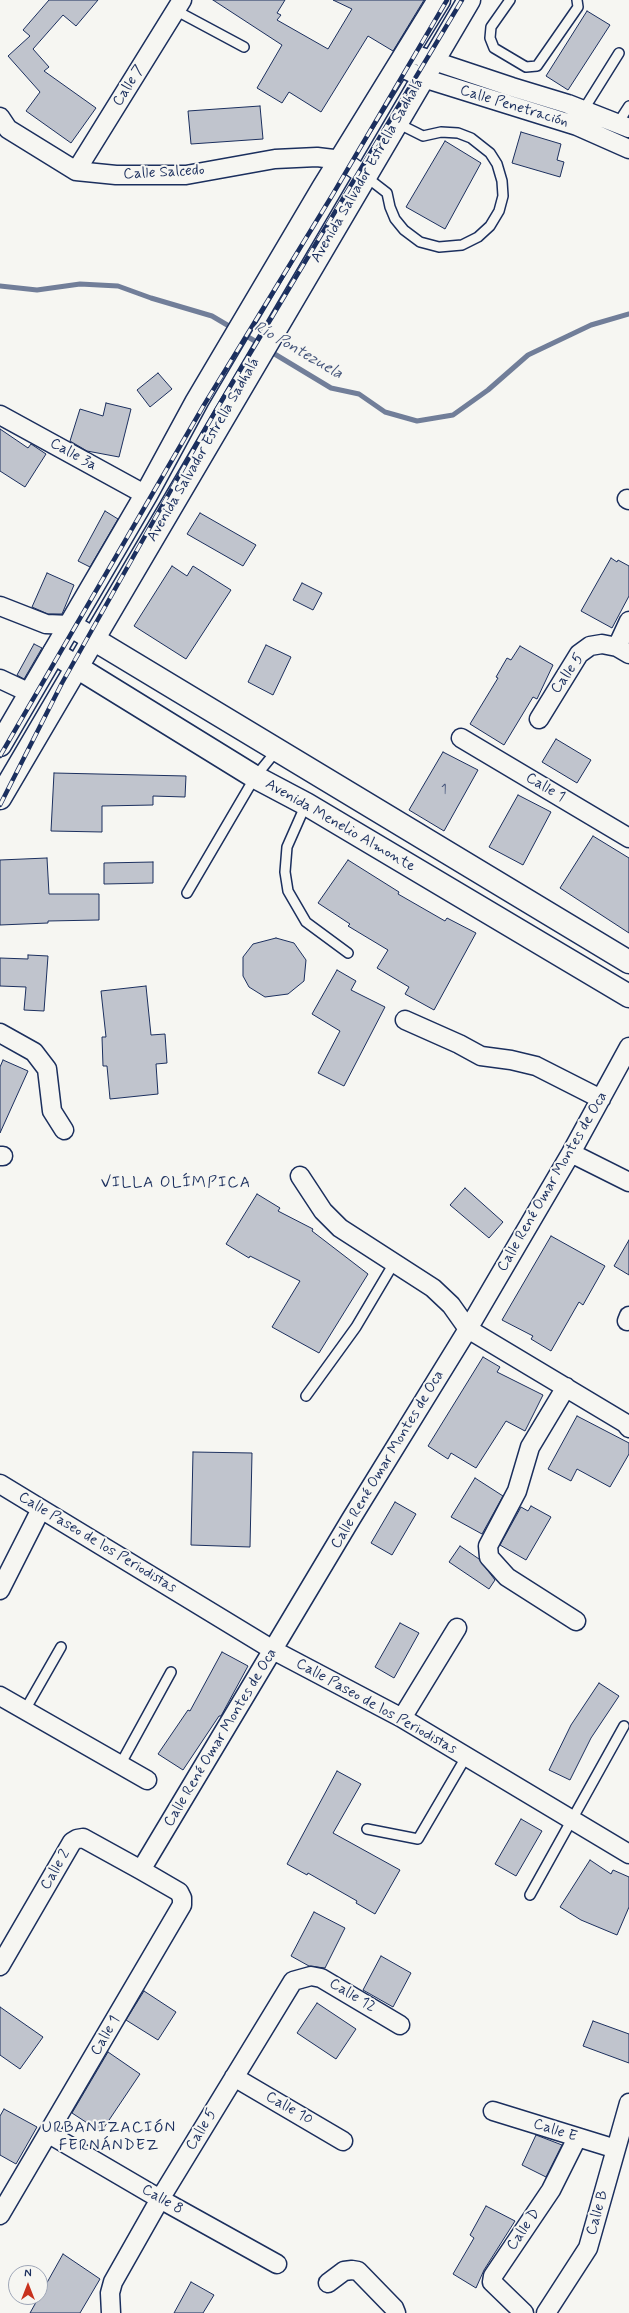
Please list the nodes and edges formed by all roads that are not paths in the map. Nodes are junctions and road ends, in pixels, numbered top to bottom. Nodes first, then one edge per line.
1 (439, 0) edge
2 (469, 0) edge
3 (510, 0) edge
4 (577, 0) edge
5 (179, 5) edge
6 (244, 47) dead end
7 (620, 53) dead end
8 (403, 59) junction
9 (428, 70) junction
10 (629, 106) edge
11 (591, 112) junction
12 (0, 117) edge
13 (397, 123) junction
14 (623, 125) edge
15 (588, 131) junction
16 (629, 149) edge
17 (342, 160) junction
18 (76, 171) junction
19 (365, 176) junction
20 (0, 415) edge
21 (146, 495) junction
22 (0, 606) edge
23 (629, 621) edge
24 (46, 624) junction
25 (70, 624) junction
26 (93, 640) junction
27 (623, 650) edge
28 (54, 653) junction
29 (77, 668) junction
30 (0, 679) edge
31 (30, 693) junction
32 (539, 719) dead end
33 (461, 738) dead end
34 (0, 745) edge
35 (277, 750) junction
36 (255, 777) junction
37 (0, 798) edge
38 (306, 804) junction
39 (629, 838) edge
40 (187, 893) dead end
41 (348, 953) dead end
42 (629, 962) edge
43 (629, 996) edge
44 (405, 1020) dead end
45 (0, 1033) edge
46 (629, 1048) edge
47 (601, 1099) junction
48 (64, 1130) dead end
49 (571, 1153) junction
50 (300, 1176) dead end
51 (629, 1182) edge
52 (394, 1263) junction
53 (468, 1329) junction
54 (566, 1387) junction
55 (306, 1396) dead end
56 (629, 1428) edge
57 (0, 1484) edge
58 (41, 1509) junction
59 (0, 1590) edge
60 (576, 1621) dead end
61 (457, 1628) dead end
62 (61, 1648) dead end
63 (273, 1650) junction
64 (171, 1672) dead end
65 (0, 1696) edge
66 (25, 1710) junction
67 (402, 1718) junction
68 (624, 1726) dead end
69 (466, 1757) junction
70 (120, 1765) junction
71 (147, 1780) dead end
72 (571, 1819) junction
73 (367, 1829) dead end
74 (629, 1854) edge
75 (142, 1870) junction
76 (530, 1895) dead end
77 (0, 1966) edge
78 (301, 1977) joint
79 (400, 2025) dead end
80 (234, 2077) junction
81 (629, 2103) edge
82 (493, 2111) dead end
83 (49, 2134) junction
84 (577, 2138) junction
85 (343, 2140) dead end
86 (616, 2149) junction
87 (160, 2199) junction
88 (0, 2215) edge
89 (277, 2264) dead end
90 (328, 2284) dead end
91 (114, 2311) edge
92 (396, 2313) edge
93 (524, 2313) edge
94 (546, 2313) edge

1 - 8 main road, Avenida Salvador Estrella Sadhalá
2 - 9 main road, Avenida Salvador Estrella Sadhalá
3 - 4 lane
5 - 6 lane
5 - 18 street, Calle 7
7 - 11 lane
8 - 9 street, Calle Penetración
8 - 17 main road, Avenida Salvador Estrella Sadhalá
9 - 11 street, Calle Penetración
9 - 13 main road, Avenida Salvador Estrella Sadhalá
9 - 15 street, Calle Penetración
10 - 14 lane
11 - 14 street, Calle Penetración
11 - 15 street
12 - 18 street, Calle Salcedo
13 - 19 main road, Avenida Salvador Estrella Sadhalá
13 - 19 lane
15 - 16 street, Calle Penetración
17 - 18 street, Calle Salcedo
17 - 19 street, Calle Salcedo
17 - 21 main road, Avenida Salvador Estrella Sadhalá
19 - 26 main road, Avenida Salvador Estrella Sadhalá
20 - 21 street, Calle 3a
21 - 25 main road, Avenida Salvador Estrella Sadhalá
22 - 24 street
23 - 27 street
24 - 25 street
24 - 28 street
25 - 26 main road, Avenida Menelio Almonte
25 - 28 main road, Avenida Salvador Estrella Sadhalá
26 - 29 main road, Avenida Salvador Estrella Sadhalá
26 - 35 main road, Avenida Menelio Almonte
27 - 32 street, Calle 5
28 - 29 main road, Avenida Menelio Almonte
28 - 31 main road, Avenida Salvador Estrella Sadhalá
29 - 36 main road, Avenida Menelio Almonte
29 - 37 main road, Avenida Salvador Estrella Sadhalá
30 - 31 street
31 - 34 main road, Avenida Salvador Estrella Sadhalá
33 - 39 street, Calle 1
35 - 36 lane
35 - 42 main road, Avenida Menelio Almonte
36 - 38 main road, Avenida Menelio Almonte
36 - 40 lane
38 - 41 lane
38 - 43 main road, Avenida Menelio Almonte
44 - 47 street
45 - 48 street
46 - 47 street, Calle René Omar Montes de Oca
47 - 49 street, Calle René Omar Montes de Oca
49 - 51 street
49 - 53 street, Calle René Omar Montes de Oca
50 - 52 street
52 - 53 street
52 - 55 lane
53 - 54 street
53 - 63 street, Calle René Omar Montes de Oca
54 - 56 street
54 - 60 street
57 - 58 street, Calle Paseo de los Periodistas
58 - 59 street
58 - 63 street, Calle Paseo de los Periodistas
61 - 67 street
62 - 66 lane
63 - 67 street, Calle Paseo de los Periodistas
63 - 75 street, Calle René Omar Montes de Oca
64 - 70 lane
65 - 66 street
66 - 70 street
67 - 69 street, Calle Paseo de los Periodistas
68 - 72 lane
69 - 72 street, Calle Paseo de los Periodistas
69 - 73 lane
70 - 71 street
72 - 74 street, Calle Paseo de los Periodistas
72 - 76 lane
75 - 77 street, Calle 2
75 - 83 street, Calle 1
78 - 79 street, Calle 12
78 - 80 street, Calle 5
80 - 85 street, Calle 10
80 - 87 street, Calle 5
81 - 86 street, Calle B
82 - 84 street, Calle E
83 - 87 street, Calle 8
83 - 88 street, Calle 1
84 - 86 street, Calle E
84 - 93 street, Calle D
86 - 94 street, Calle B
87 - 89 street, Calle 8
87 - 91 street, Calle 5
90 - 92 street

